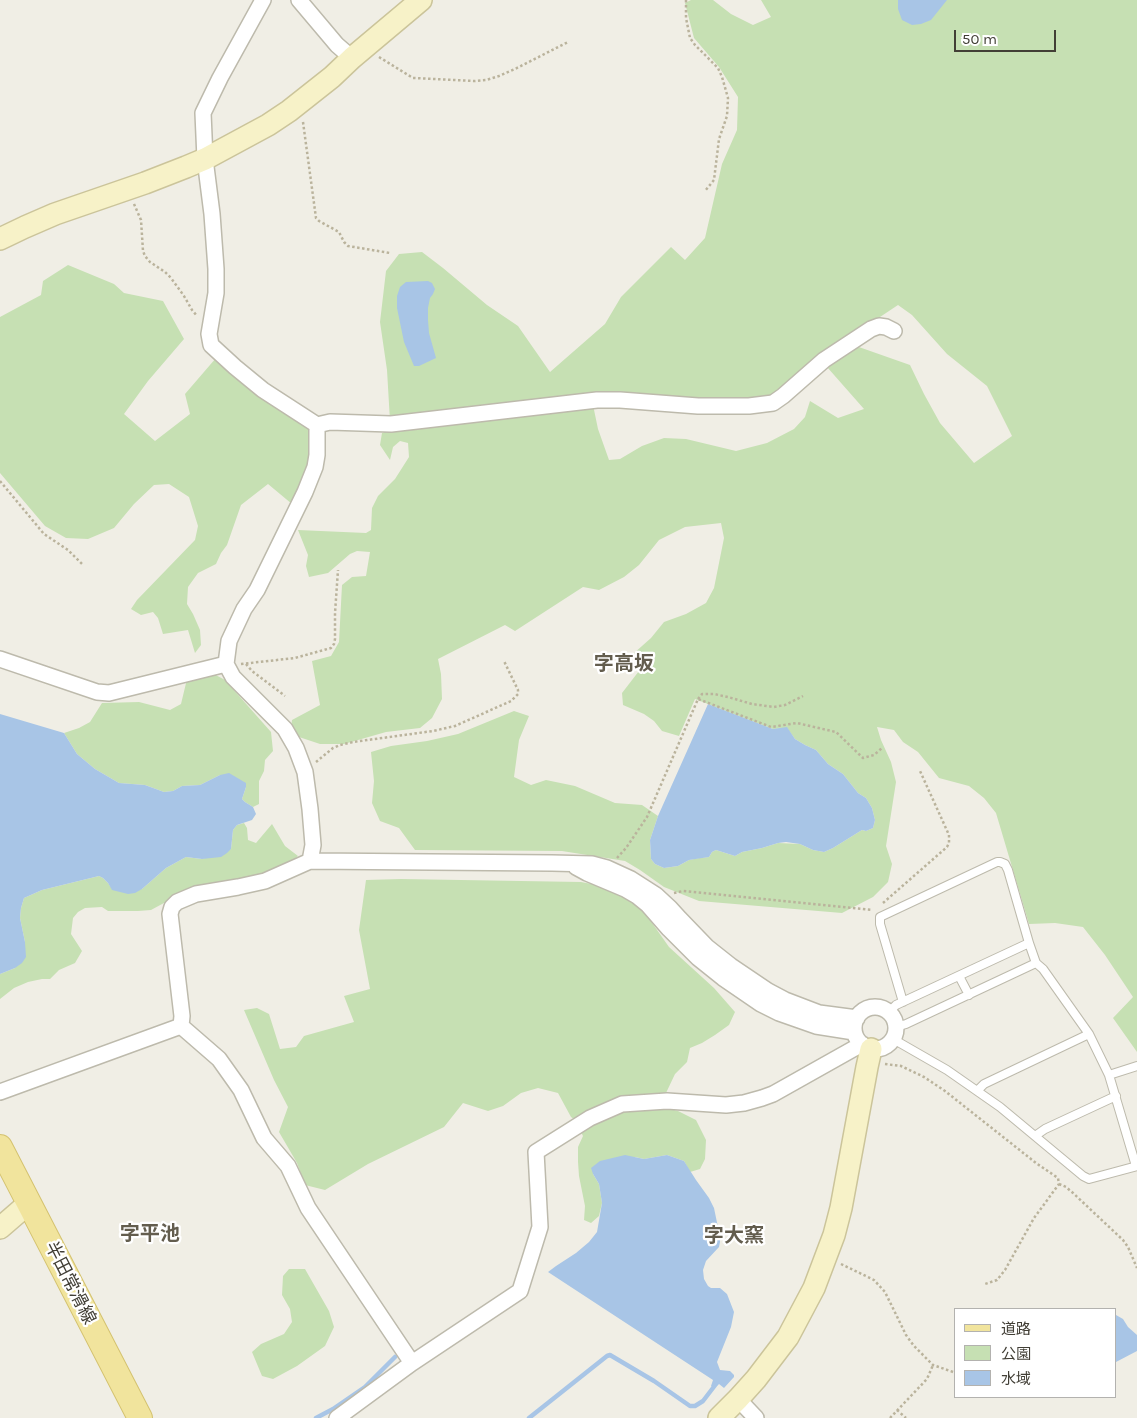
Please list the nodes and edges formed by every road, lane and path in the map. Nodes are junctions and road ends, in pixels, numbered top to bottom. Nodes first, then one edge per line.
1 (263, 0) edge
2 (299, 0) edge
3 (421, 0) edge
4 (686, 0) edge
5 (568, 42) dead end
6 (359, 52) junction
7 (296, 105) junction
8 (205, 159) junction
9 (127, 190) junction
10 (705, 191) dead end
11 (0, 239) edge
12 (390, 253) dead end
13 (211, 326) junction
14 (894, 331) dead end
15 (317, 425) junction
16 (0, 481) edge
17 (83, 565) dead end
18 (338, 570) dead end
19 (0, 659) edge
20 (504, 661) dead end
21 (226, 664) junction
22 (245, 664) junction
23 (285, 696) dead end
24 (803, 696) dead end
25 (698, 699) junction
26 (882, 748) dead end
27 (920, 771) dead end
28 (305, 772) junction
29 (310, 861) junction
30 (571, 864) junction
31 (610, 869) junction
32 (663, 901) junction
33 (882, 914) junction
34 (674, 924) junction
35 (1029, 943) junction
36 (1036, 962) junction
37 (959, 976) junction
38 (968, 995) junction
39 (903, 1002) junction
40 (888, 1013) junction
41 (181, 1026) junction
42 (894, 1033) junction
43 (1089, 1034) junction
44 (865, 1038) junction
45 (1137, 1066) edge
46 (1109, 1076) junction
47 (977, 1091) junction
48 (0, 1092) edge
49 (1116, 1096) junction
50 (1035, 1136) junction
51 (1134, 1144) edge
52 (0, 1147) edge
53 (1136, 1166) edge
54 (1059, 1184) junction
55 (29, 1203) junction
56 (0, 1228) edge
57 (825, 1259) junction
58 (1137, 1268) edge
59 (985, 1284) dead end
60 (412, 1363) junction
61 (933, 1366) junction
62 (954, 1372) edge
63 (738, 1399) junction
64 (897, 1410) junction
65 (140, 1418) edge
66 (337, 1418) edge
67 (719, 1418) edge
68 (756, 1418) edge
69 (890, 1418) edge
70 (906, 1418) edge

1 - 8 street
2 - 6 street
3 - 6 street
4 - 10 path
5 - 6 path
6 - 7 street
7 - 8 street
7 - 12 path
8 - 9 street
8 - 13 street
9 - 11 street
9 - 13 path
13 - 15 street
14 - 15 street
15 - 21 street
16 - 17 path
18 - 22 path
19 - 21 street
20 - 28 path
21 - 22 path
21 - 28 street
22 - 23 path
24 - 25 path
25 - 26 path
25 - 31 path
27 - 33 path
28 - 29 street
29 - 30 street
29 - 41 street
30 - 31 street
30 - 34 street
31 - 32 street
32 - 33 path
32 - 34 street
33 - 35 lane
33 - 39 lane
34 - 44 street
35 - 36 lane
35 - 37 lane
36 - 38 lane
36 - 43 lane
37 - 38 lane
37 - 39 lane
38 - 42 lane
39 - 40 lane
40 - 42 street
40 - 44 street
41 - 48 street
41 - 60 street
42 - 44 street
42 - 47 lane
43 - 46 lane
43 - 47 lane
44 - 54 path
44 - 57 street
44 - 60 street
45 - 46 lane
46 - 49 lane
47 - 50 lane
49 - 50 lane
49 - 51 lane
50 - 53 lane
51 - 53 lane
52 - 55 main road, 半田常滑線
54 - 58 path
54 - 59 path
55 - 56 street
55 - 65 main road, 半田常滑線
57 - 61 path
57 - 63 street
60 - 66 street
61 - 62 path
61 - 64 path
63 - 67 street
63 - 68 street
64 - 69 path
64 - 70 path

